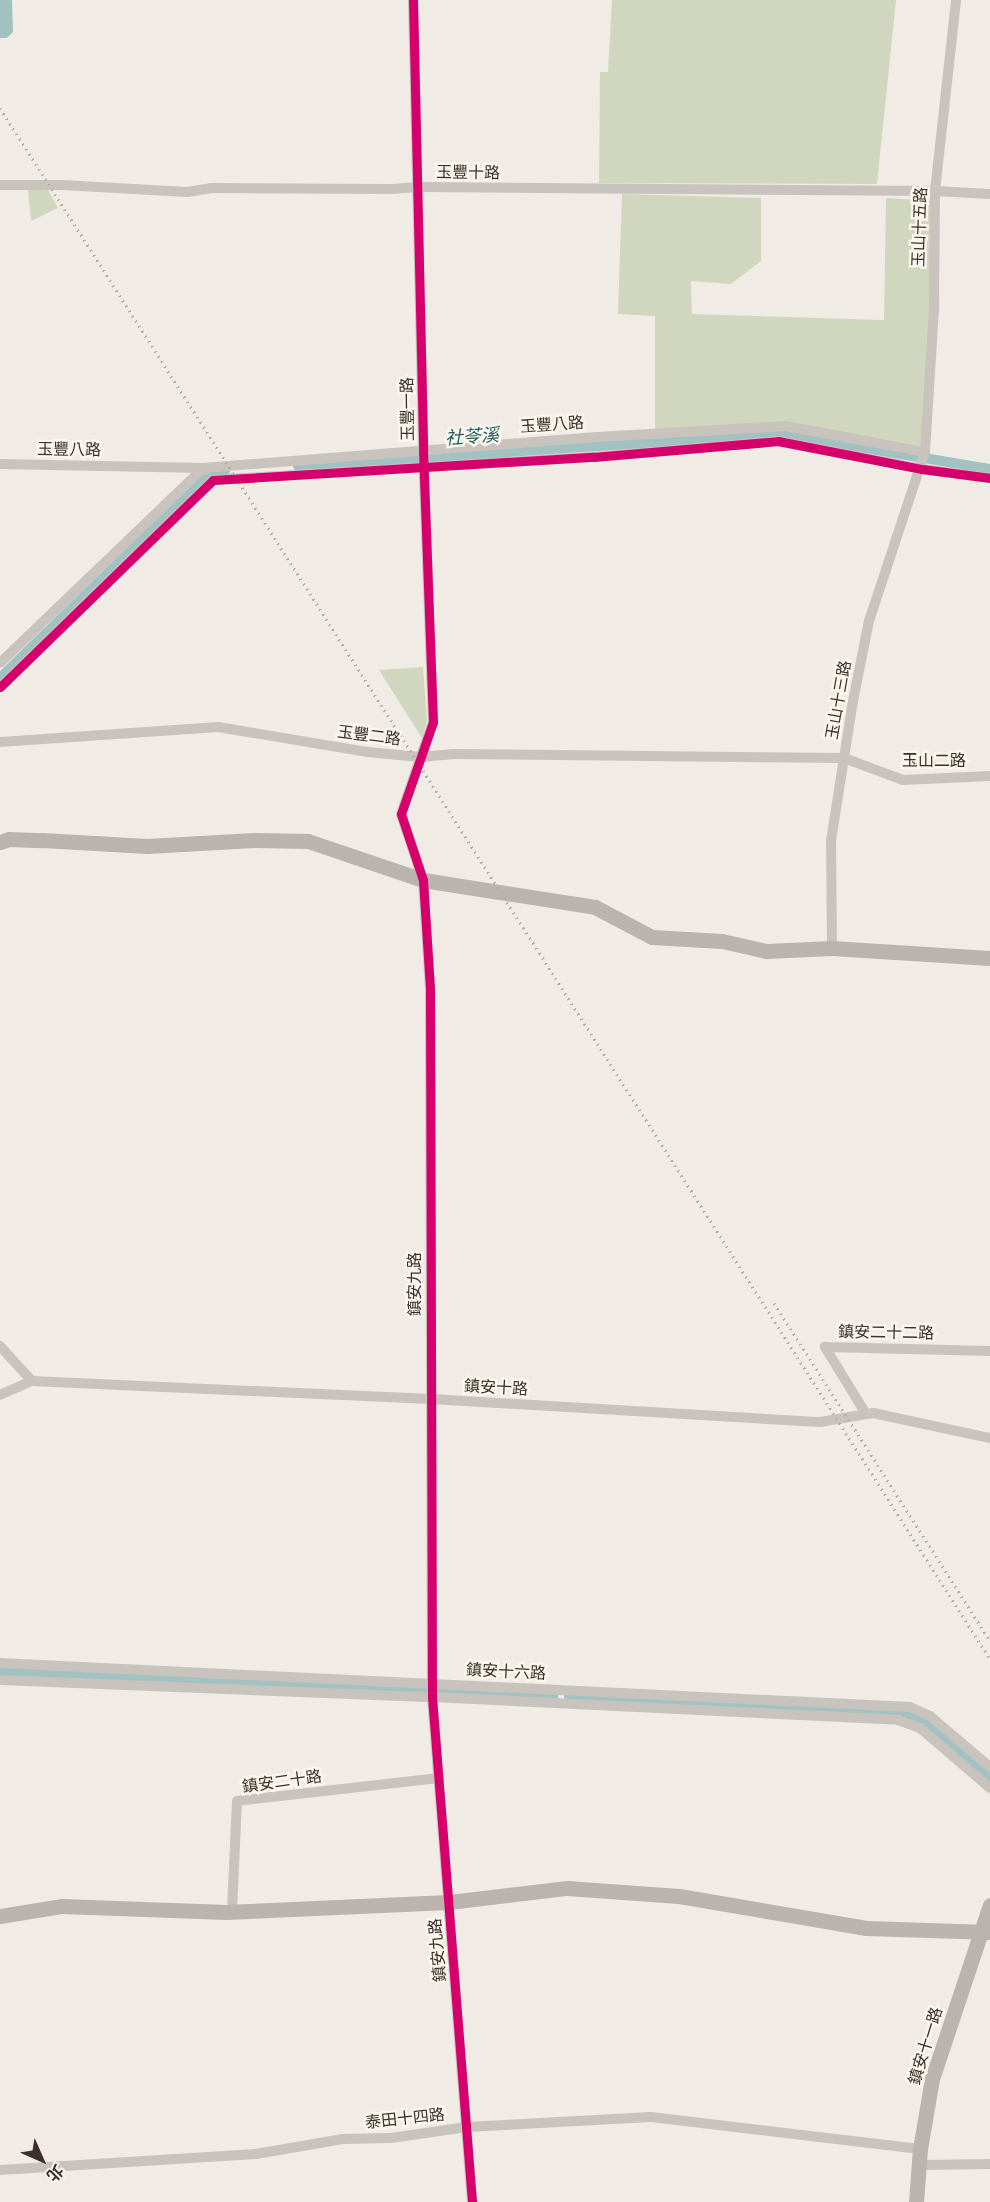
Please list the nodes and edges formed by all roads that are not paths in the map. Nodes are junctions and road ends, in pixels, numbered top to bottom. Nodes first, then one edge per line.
1 (413, 0) edge
2 (956, 0) edge
3 (0, 186) edge
4 (419, 187) junction
5 (935, 191) junction
6 (990, 194) edge
7 (424, 459) junction
8 (924, 460) junction
9 (0, 464) edge
10 (208, 474) junction
11 (990, 478) edge
12 (0, 663) edge
13 (0, 687) edge
14 (0, 742) edge
15 (420, 757) junction
16 (844, 758) junction
17 (990, 776) edge
18 (0, 842) edge
19 (423, 880) junction
20 (832, 948) junction
21 (990, 958) edge
22 (0, 1346) edge
23 (990, 1351) edge
24 (32, 1381) junction
25 (0, 1395) edge
26 (431, 1400) junction
27 (866, 1414) junction
28 (990, 1438) edge
29 (0, 1663) edge
30 (0, 1680) edge
31 (432, 1689) junction
32 (990, 1767) edge
33 (439, 1778) junction
34 (990, 1788) edge
35 (449, 1902) junction
36 (990, 1905) edge
37 (232, 1911) junction
38 (0, 1916) edge
39 (985, 1932) edge
40 (467, 2127) junction
41 (920, 2149) junction
42 (990, 2164) edge
43 (920, 2165) junction
44 (0, 2170) edge
45 (472, 2202) edge
46 (916, 2202) edge

1 - 4 street, 玉豐一路
2 - 5 street, 玉山十五路
3 - 4 street, 玉豐十路
4 - 5 street, 玉豐十路
4 - 7 street, 玉豐一路
5 - 6 street, 玉豐十路
5 - 8 street, 玉山十五路
7 - 8 street
7 - 8 street, 玉豐八路
7 - 10 street, 玉豐八路
7 - 10 street
7 - 15 street, 玉豐一路
8 - 11 street
8 - 16 street, 玉山十三路
9 - 10 street, 玉豐八路
10 - 12 street
10 - 13 street
14 - 15 street, 玉豐二路
15 - 16 street, 玉豐二路
15 - 19 street, 玉豐一路
16 - 17 street, 玉山二路
16 - 20 street, 玉山十三路
18 - 19 street
19 - 20 street
19 - 26 street, 鎮安九路
20 - 21 street
22 - 24 street
23 - 27 street, 鎮安二十二路
24 - 25 street, 鎮安十路
24 - 26 street, 鎮安十路
26 - 27 street, 鎮安十路
26 - 31 street, 鎮安九路
27 - 28 street, 鎮安十路
29 - 31 street, 鎮安十六路
30 - 31 street
31 - 32 street, 鎮安十六路
31 - 33 street, 鎮安九路
31 - 34 street
33 - 35 street, 鎮安九路
33 - 37 street, 鎮安二十路
35 - 37 street
35 - 39 street
35 - 40 street, 鎮安九路
36 - 39 street, 鎮安十一路
37 - 38 street
39 - 41 street, 鎮安十一路
40 - 41 street, 泰田十四路
40 - 44 street, 泰田十四路
40 - 45 street, 鎮安九路
41 - 43 street, 鎮安十一路
42 - 43 street
43 - 46 street, 鎮安十一路

